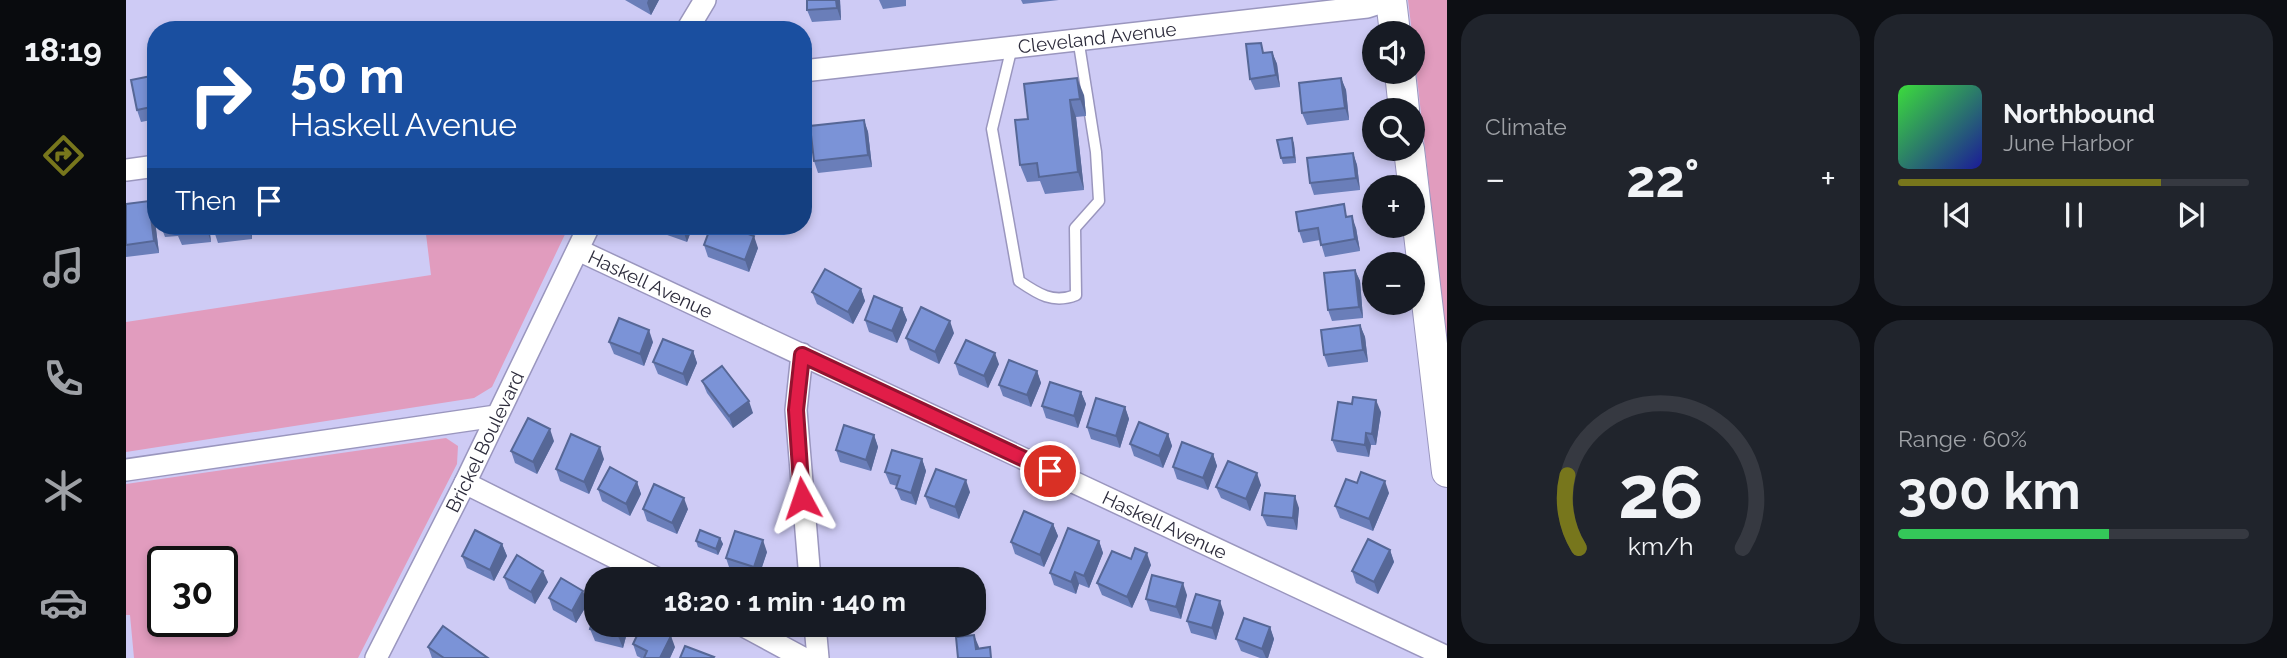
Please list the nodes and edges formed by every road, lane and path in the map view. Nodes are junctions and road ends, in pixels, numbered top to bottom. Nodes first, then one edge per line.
1 (705, 0) edge
2 (1390, 0) edge
3 (692, 21) edge
4 (1393, 21) edge
5 (1078, 38) junction
6 (1009, 46) junction
7 (812, 70) edge
8 (1410, 161) edge
9 (147, 167) edge
10 (126, 170) edge
11 (585, 235) edge
12 (578, 250) junction
13 (802, 355) junction
14 (496, 416) junction
15 (126, 470) edge
16 (1447, 472) edge
17 (465, 484) junction
18 (634, 567) edge
19 (809, 567) edge
20 (764, 637) edge
21 (816, 637) edge
22 (1447, 657) edge
23 (376, 658) edge
24 (803, 658) edge
25 (818, 658) edge

1 - 3 street
2 - 4 street
2 - 5 street, Cleveland Avenue
5 - 6 street, Cleveland Avenue
5 - 6 lane
6 - 7 street, Cleveland Avenue
8 - 16 street
9 - 10 street
11 - 12 street, Brickel Boulevard
12 - 13 street, Haskell Avenue
12 - 14 street, Brickel Boulevard
13 - 19 street
13 - 22 street, Haskell Avenue
14 - 15 street
14 - 17 street, Brickel Boulevard
17 - 18 street
17 - 23 street, Brickel Boulevard
20 - 24 street
21 - 25 street

